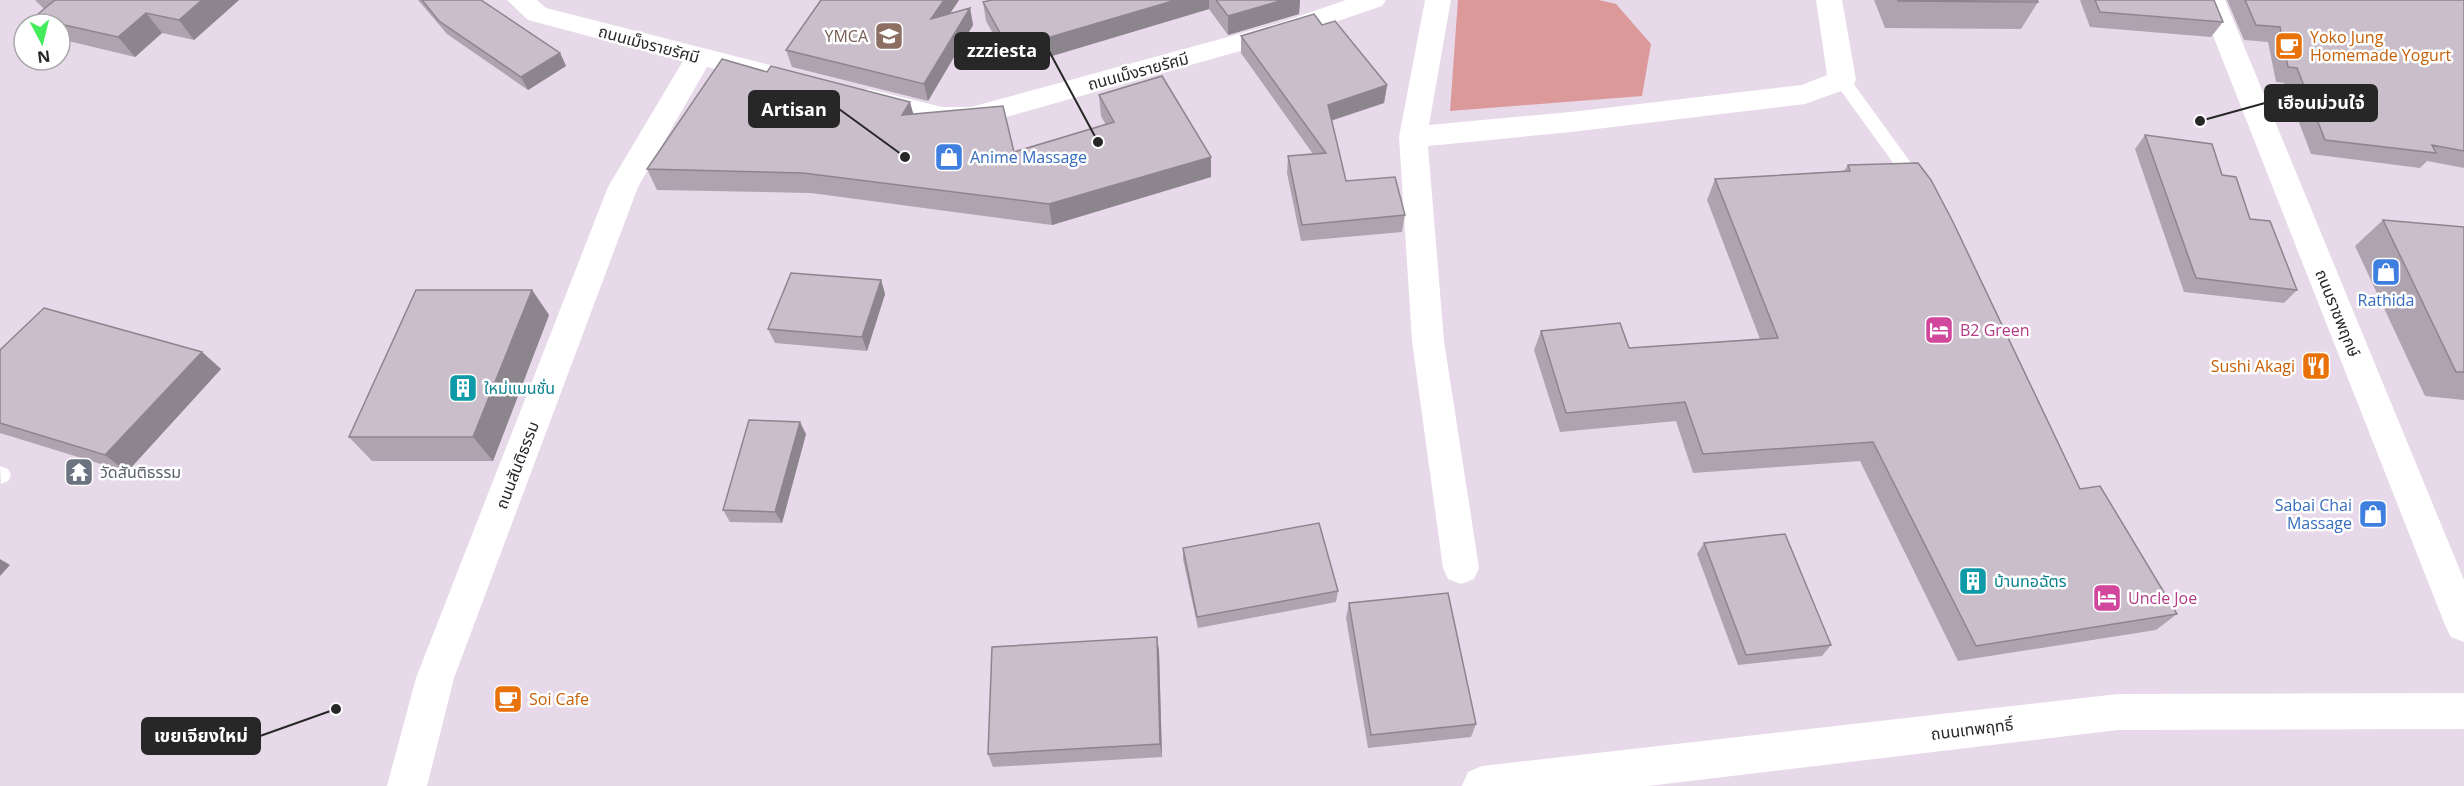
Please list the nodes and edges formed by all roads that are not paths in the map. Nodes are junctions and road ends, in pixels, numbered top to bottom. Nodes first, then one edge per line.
1 (520, 0) edge
2 (1373, 0) edge
3 (1438, 0) edge
4 (1829, 0) edge
5 (2212, 0) edge
6 (699, 57) junction
7 (792, 80) edge
8 (1842, 80) junction
9 (849, 94) edge
10 (1413, 137) junction
11 (1927, 197) edge
12 (1461, 568) dead end
13 (2464, 625) edge
14 (2464, 711) edge
15 (407, 786) edge
16 (1482, 786) edge

1 - 6 street, ถนนเม็งรายรัศมี
2 - 9 street, ถนนเม็งรายรัศมี
3 - 10 street
4 - 8 street
5 - 13 street, ถนนราชพฤกษ์
6 - 7 street, ถนนเม็งรายรัศมี
6 - 15 street, ถนนสันติธรรม
8 - 10 street
8 - 11 lane
10 - 12 street
14 - 16 street, ถนนเทพฤทธิ์

